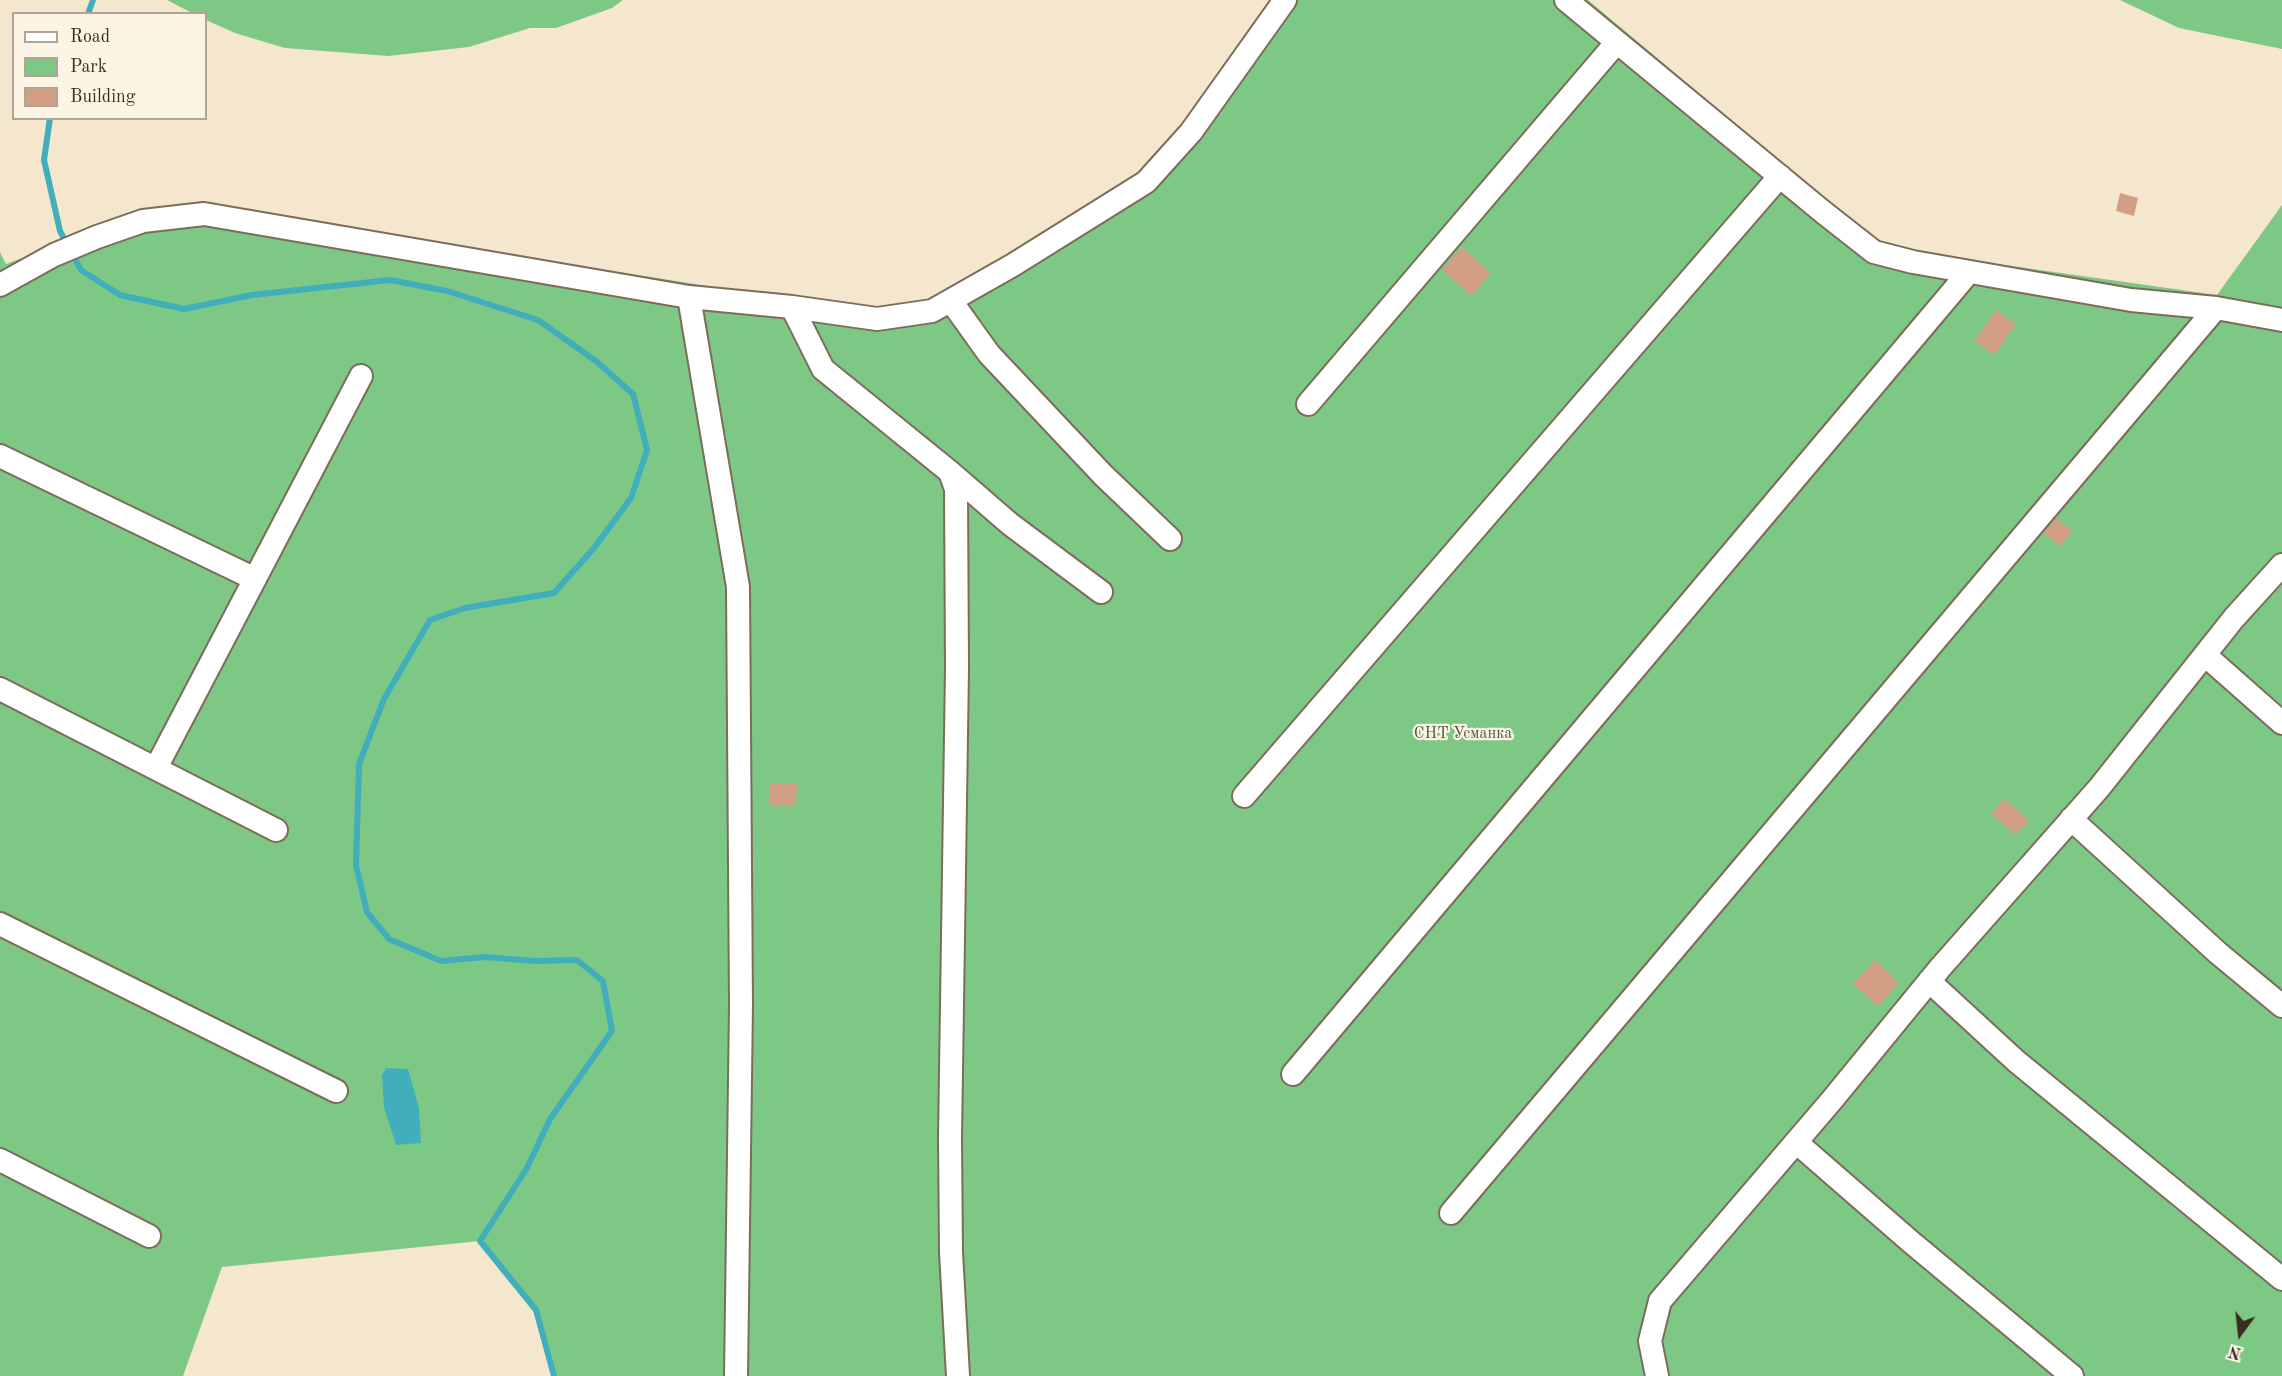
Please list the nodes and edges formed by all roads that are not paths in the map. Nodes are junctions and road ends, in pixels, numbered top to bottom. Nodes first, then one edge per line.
1 (1285, 0) edge
2 (1566, 0) edge
3 (1617, 42) junction
4 (1780, 176) junction
5 (1970, 272) junction
6 (0, 285) edge
7 (689, 297) junction
8 (951, 301) junction
9 (792, 307) junction
10 (2216, 308) junction
11 (2282, 320) edge
12 (361, 376) dead end
13 (1308, 404) dead end
14 (0, 456) edge
15 (950, 472) junction
16 (1170, 539) dead end
17 (2282, 565) edge
18 (255, 579) junction
19 (1101, 592) dead end
20 (2205, 655) junction
21 (0, 689) edge
22 (2282, 723) edge
23 (156, 768) junction
24 (1244, 796) dead end
25 (2072, 819) junction
26 (276, 830) dead end
27 (0, 924) edge
28 (1929, 981) junction
29 (2282, 1006) edge
30 (1293, 1074) dead end
31 (336, 1091) dead end
32 (1796, 1142) junction
33 (0, 1160) edge
34 (1451, 1213) dead end
35 (149, 1236) dead end
36 (2282, 1279) edge
37 (1651, 1372) edge
38 (736, 1376) edge
39 (958, 1376) edge
40 (2073, 1376) edge

1 - 8 street
2 - 3 street
3 - 4 street
3 - 13 street
4 - 5 street
4 - 24 street
5 - 10 street
5 - 30 street
6 - 7 street
7 - 9 street
7 - 38 street
8 - 9 street
8 - 16 street
9 - 15 street
10 - 11 street
10 - 34 street
12 - 18 street
14 - 18 street
15 - 19 street
15 - 39 street
17 - 20 street
18 - 23 street
20 - 22 street
20 - 25 street
21 - 23 street
23 - 26 street
25 - 28 street
25 - 29 street
27 - 31 street
28 - 32 street
28 - 36 street
32 - 37 street
32 - 40 street
33 - 35 street

